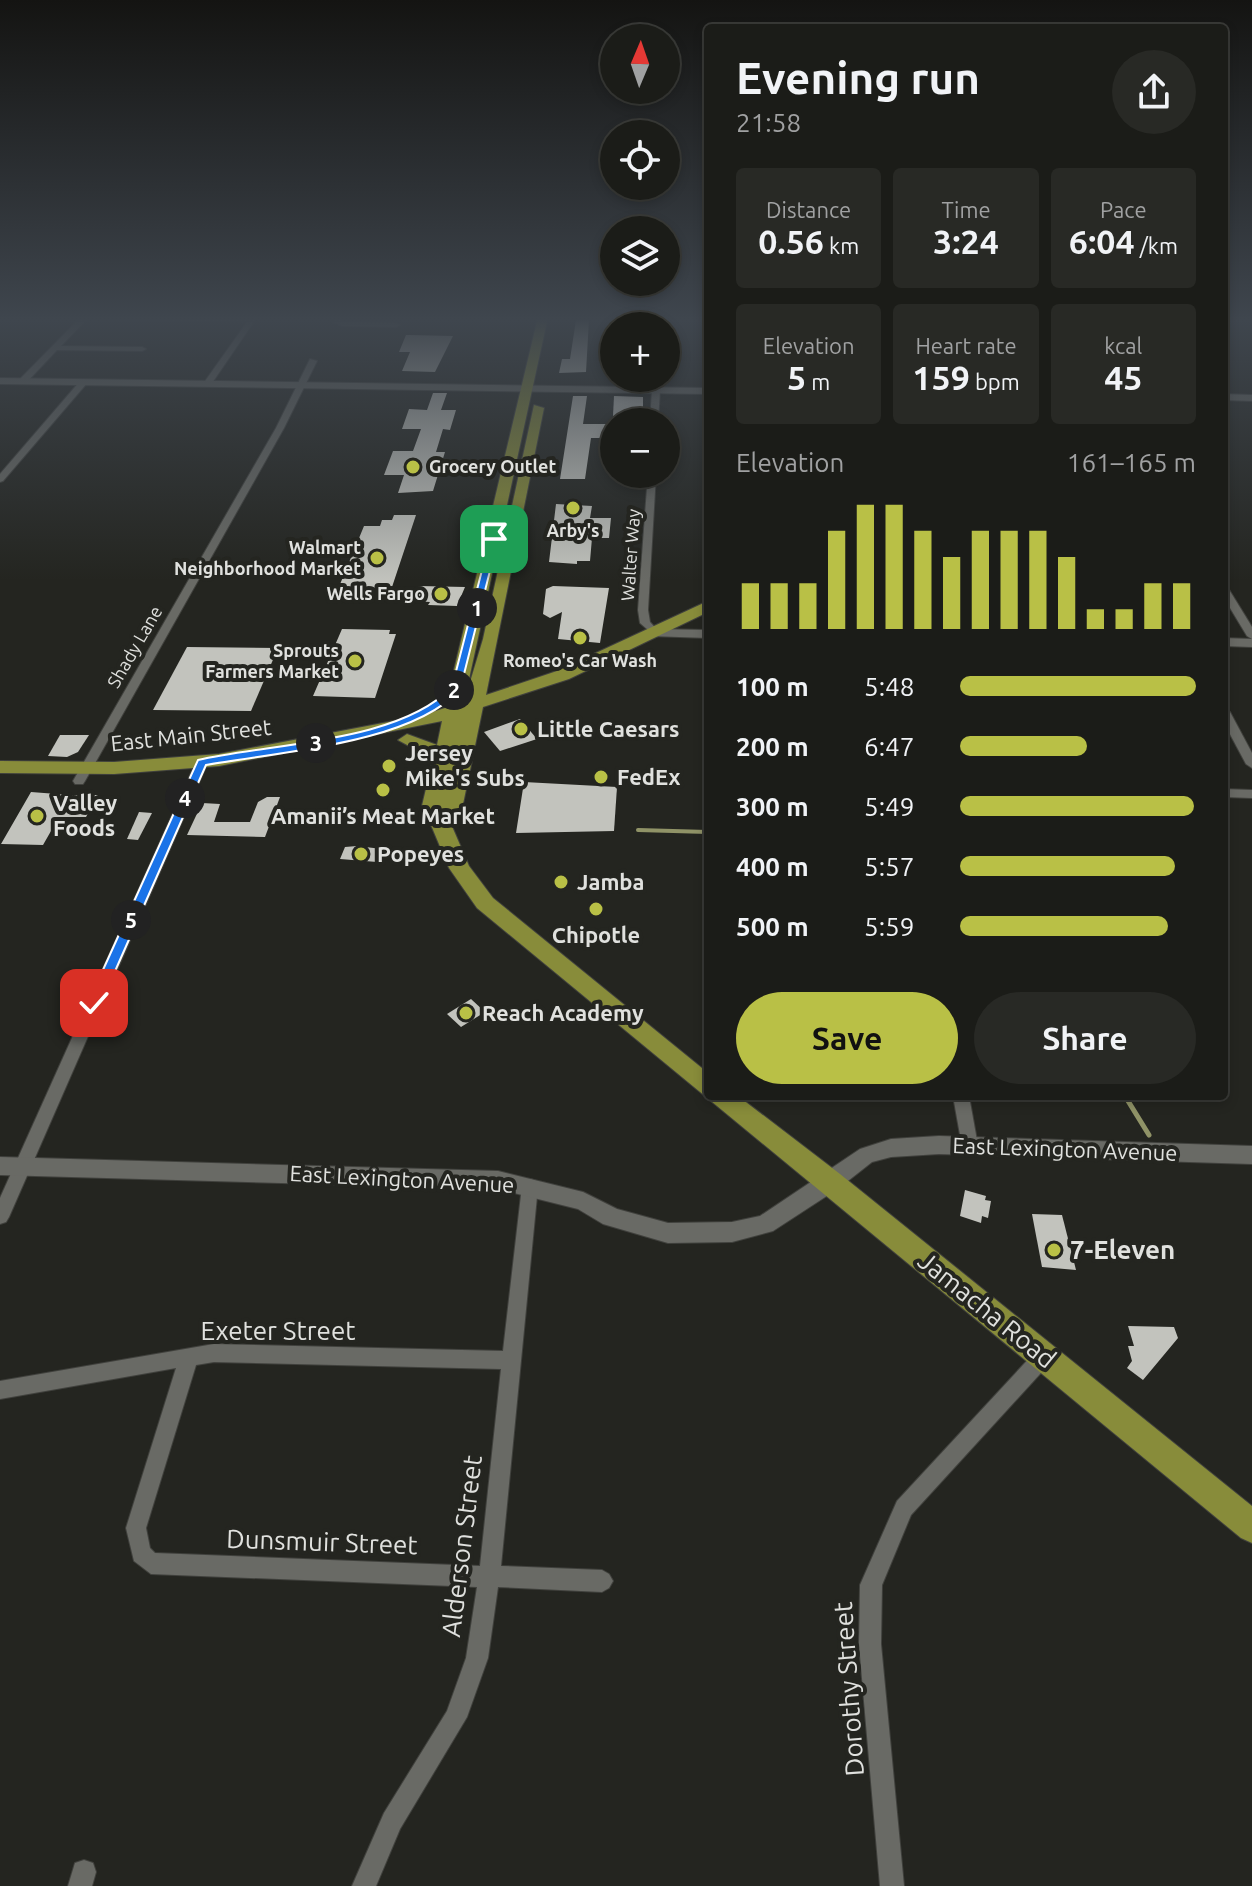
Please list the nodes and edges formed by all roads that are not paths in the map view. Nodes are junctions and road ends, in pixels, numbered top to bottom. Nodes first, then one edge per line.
1 (64, 405) edge
2 (290, 405) edge
3 (523, 405) edge
4 (539, 405) edge
5 (515, 443) junction
6 (529, 455) junction
7 (0, 479) edge
8 (651, 488) edge
9 (502, 506) junction
10 (517, 515) junction
11 (492, 547) junction
12 (507, 555) junction
13 (504, 573) junction
14 (1228, 597) edge
15 (704, 608) edge
16 (655, 633) junction
17 (704, 634) edge
18 (1252, 636) edge
19 (1228, 642) edge
20 (1252, 643) edge
21 (479, 681) junction
22 (457, 688) junction
23 (517, 693) junction
24 (472, 715) junction
25 (1228, 719) edge
26 (450, 722) junction
27 (381, 731) junction
28 (407, 740) junction
29 (442, 756) junction
30 (1252, 764) edge
31 (0, 767) edge
32 (198, 768) junction
33 (83, 775) junction
34 (0, 780) edge
35 (1228, 793) edge
36 (1252, 794) edge
37 (441, 824) junction
38 (704, 1084) edge
39 (725, 1100) edge
40 (962, 1100) edge
41 (970, 1146) junction
42 (1252, 1155) edge
43 (0, 1166) edge
44 (23, 1167) junction
45 (831, 1182) junction
46 (530, 1186) junction
47 (0, 1217) edge
48 (189, 1357) junction
49 (1043, 1357) junction
50 (512, 1360) junction
51 (0, 1390) edge
52 (1252, 1527) edge
53 (489, 1577) junction
54 (602, 1581) dead end
55 (364, 1886) edge
56 (892, 1886) edge

1 - 7 street
2 - 33 street, Shady Lane
3 - 5 main road
4 - 6 main road
5 - 6 main road
5 - 9 main road
6 - 10 main road
8 - 16 street, Walter Way
9 - 10 main road
9 - 11 main road
10 - 12 main road
11 - 12 main road
11 - 13 main road
11 - 22 main road
12 - 13 main road
13 - 21 main road
14 - 18 street
15 - 16 main road, East Main Street
16 - 17 street
16 - 23 main road, East Main Street
16 - 24 main road, East Main Street
19 - 20 street
21 - 23 main road
21 - 24 main road
22 - 26 main road
22 - 27 main road
23 - 24 main road, East Main Street
24 - 26 main road, East Main Street
24 - 37 main road
25 - 30 street
26 - 27 main road, East Main Street
26 - 28 main road, East Main Street
26 - 29 main road
27 - 32 main road, East Main Street
28 - 29 main road
28 - 32 main road, East Main Street
29 - 37 main road
31 - 33 main road, East Main Street
32 - 33 main road, East Main Street
32 - 44 street
33 - 34 main road, East Main Street
35 - 36 street
37 - 38 main road
39 - 45 main road, Jamacha Road
40 - 41 street
41 - 42 street, East Lexington Avenue
41 - 45 street, East Lexington Avenue
43 - 44 street, East Lexington Avenue
44 - 46 street, East Lexington Avenue
44 - 47 street
45 - 46 street, East Lexington Avenue
45 - 49 main road, Jamacha Road
46 - 50 street, Alderson Street
48 - 50 street, Exeter Street
48 - 51 street, Exeter Street
48 - 53 street, Dunsmuir Street
49 - 52 main road, Jamacha Road
49 - 56 street, Dorothy Street
50 - 53 street, Alderson Street
53 - 54 street, Dunsmuir Street
53 - 55 street, Alderson Street

